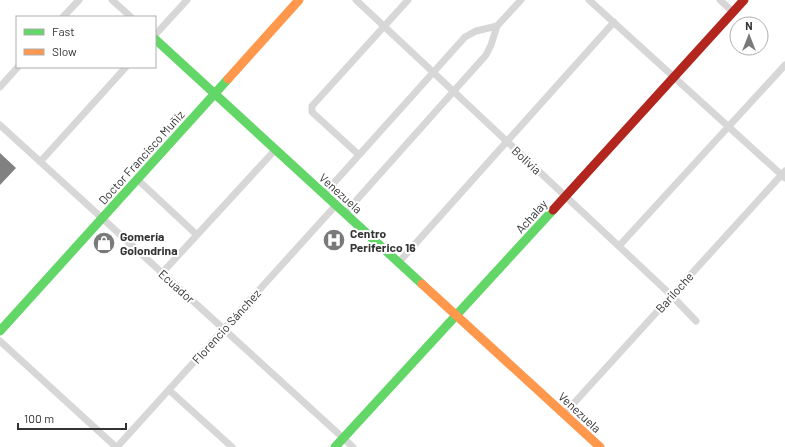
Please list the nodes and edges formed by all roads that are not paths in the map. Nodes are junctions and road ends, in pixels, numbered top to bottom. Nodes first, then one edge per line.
1 (79, 0) edge
2 (112, 0) edge
3 (187, 0) edge
4 (299, 0) edge
5 (356, 0) edge
6 (408, 0) edge
7 (521, 0) edge
8 (589, 0) edge
9 (720, 0) edge
10 (744, 0) edge
11 (733, 12) junction
12 (64, 16) edge
13 (130, 16) edge
14 (614, 22) junction
15 (497, 26) junction
16 (384, 27) junction
17 (156, 35) edge
18 (156, 40) edge
19 (785, 64) edge
20 (17, 68) edge
21 (125, 68) edge
22 (433, 72) junction
23 (674, 77) junction
24 (0, 87) edge
25 (454, 92) junction
26 (215, 94) junction
27 (0, 125) edge
28 (728, 127) junction
29 (507, 142) junction
30 (276, 150) junction
31 (359, 155) junction
32 (40, 162) junction
33 (784, 175) edge
34 (137, 179) junction
35 (324, 194) junction
36 (566, 196) junction
37 (336, 204) junction
38 (345, 213) junction
39 (102, 218) junction
40 (197, 235) junction
41 (619, 246) junction
42 (399, 262) junction
43 (162, 273) junction
44 (671, 295) junction
45 (457, 316) junction
46 (696, 320) dead end
47 (224, 329) junction
48 (0, 331) edge
49 (0, 341) edge
50 (169, 390) junction
51 (564, 414) junction
52 (343, 438) junction
53 (117, 447) edge
54 (232, 447) edge
55 (335, 447) edge
56 (353, 447) edge
57 (600, 447) edge

1 - 12 street
2 - 13 street
3 - 17 street
4 - 26 street, Doctor Francisco Muñiz
5 - 16 street, Bolivia
6 - 16 street
7 - 15 street
8 - 14 street
9 - 11 street
10 - 11 street, Achalay
11 - 23 street, Achalay
14 - 23 street
14 - 29 street
15 - 22 street
15 - 25 street
16 - 22 street, Bolivia
16 - 31 street
18 - 26 street, Venezuela
19 - 28 street
20 - 24 street
21 - 32 street
22 - 25 street, Bolivia
22 - 31 street
23 - 28 street
23 - 36 street, Achalay
25 - 29 street, Bolivia
25 - 38 street
26 - 30 street, Venezuela
26 - 34 street, Doctor Francisco Muñiz
27 - 32 street, Ecuador
28 - 33 street
28 - 41 street
29 - 36 street, Bolivia
29 - 42 street
30 - 35 street, Venezuela
30 - 40 street
31 - 35 street
32 - 39 street, Ecuador
33 - 44 street, Bariloche
34 - 39 street, Doctor Francisco Muñiz
34 - 40 street
35 - 37 street, Venezuela
36 - 41 street, Bolivia
36 - 45 street, Achalay
37 - 38 street, Venezuela
37 - 47 street, Florencio Sánchez
38 - 42 street, Venezuela
39 - 43 street, Ecuador
39 - 48 street, Doctor Francisco Muñiz
40 - 43 street
41 - 44 street, Bolivia
42 - 45 street, Venezuela
43 - 47 street, Ecuador
44 - 46 street, Bolivia
44 - 51 street, Bariloche
45 - 51 street, Venezuela
45 - 52 street, Achalay
47 - 50 street, Florencio Sánchez
47 - 52 street, Ecuador
49 - 53 street
50 - 53 street, Florencio Sánchez
50 - 54 street
51 - 57 street, Venezuela
52 - 55 street, Achalay
52 - 56 street, Ecuador

